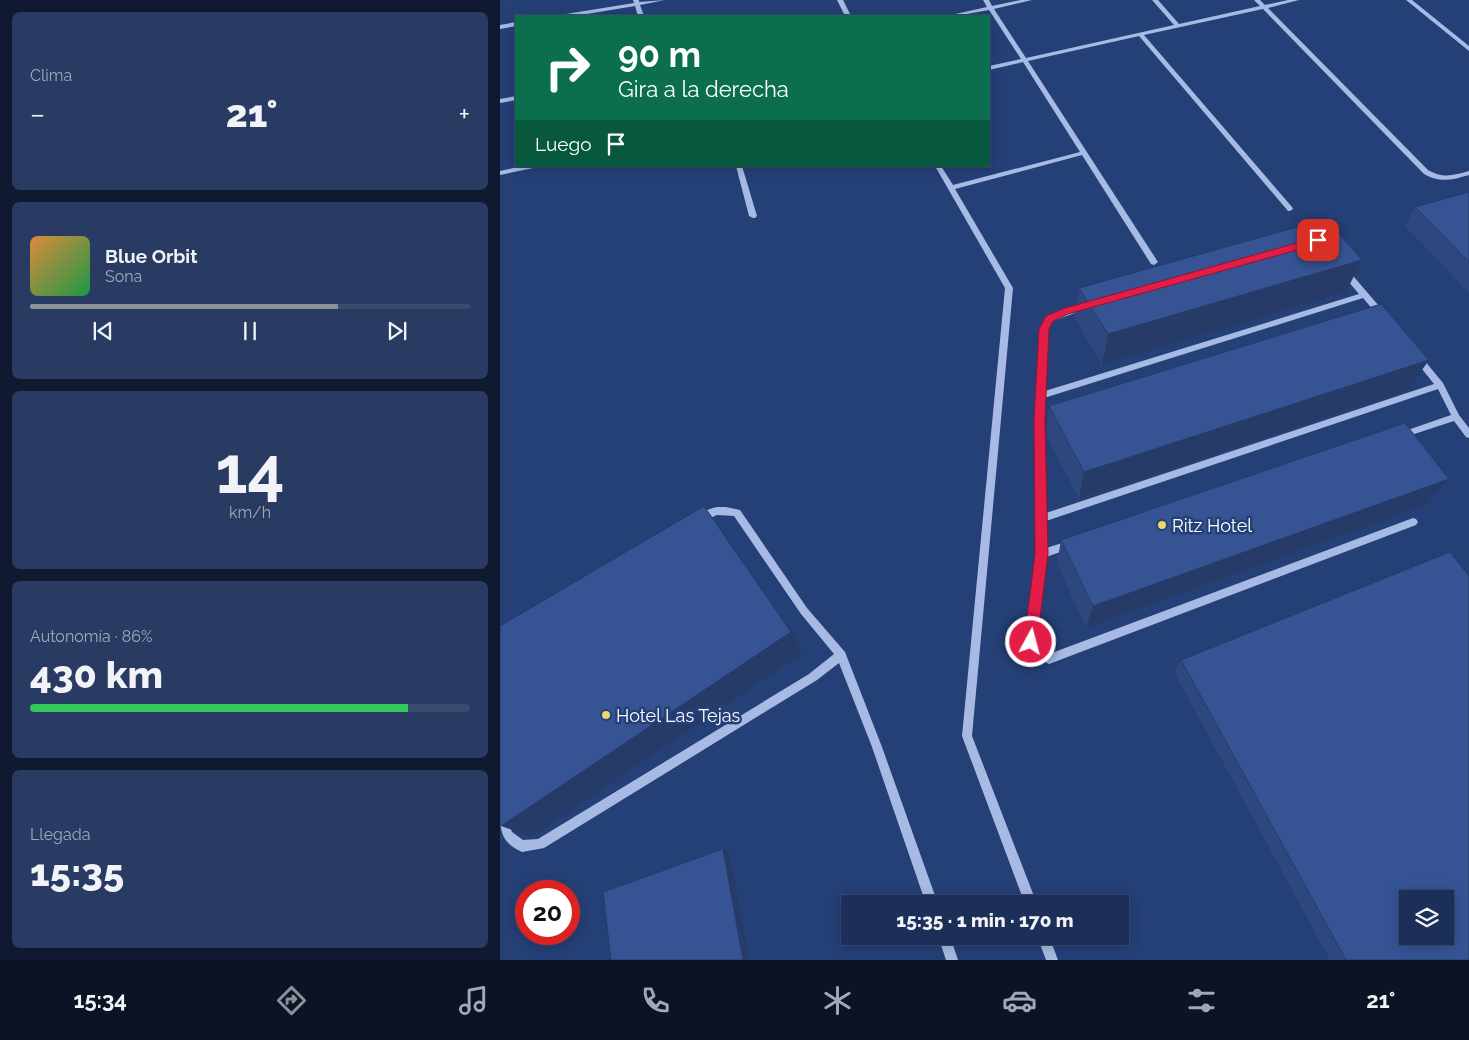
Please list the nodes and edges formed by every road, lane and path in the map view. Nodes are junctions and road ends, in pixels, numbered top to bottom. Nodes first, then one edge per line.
1 (662, 0) edge
2 (840, 0) edge
3 (986, 0) edge
4 (1029, 0) edge
5 (1155, 0) edge
6 (1257, 0) edge
7 (1296, 0) edge
8 (1408, 0) edge
9 (636, 2) edge
10 (991, 7) junction
11 (1264, 7) junction
12 (571, 15) edge
13 (641, 15) edge
14 (848, 15) edge
15 (954, 15) edge
16 (515, 24) edge
17 (500, 27) edge
18 (1178, 27) junction
19 (1141, 35) junction
20 (1469, 49) edge
21 (1024, 62) junction
22 (990, 68) edge
23 (515, 98) edge
24 (500, 101) edge
25 (1083, 153) junction
26 (528, 167) edge
27 (739, 167) edge
28 (939, 167) edge
29 (500, 173) edge
30 (1469, 173) edge
31 (951, 188) junction
32 (1290, 209) dead end
33 (753, 216) dead end
34 (1154, 262) dead end
35 (1341, 268) edge
36 (1364, 295) junction
37 (1093, 304) edge
38 (1378, 321) edge
39 (1410, 349) edge
40 (1440, 385) junction
41 (1040, 396) junction
42 (1048, 416) dead end
43 (1456, 417) junction
44 (1039, 418) junction
45 (1469, 435) edge
46 (1390, 439) edge
47 (1042, 518) junction
48 (1413, 522) edge
49 (686, 527) edge
50 (1079, 542) edge
51 (1042, 554) junction
52 (841, 655) junction
53 (500, 814) edge
54 (929, 895) edge
55 (1028, 895) edge
56 (947, 945) edge
57 (1046, 945) edge
58 (952, 960) edge
59 (1052, 960) edge

1 - 9 street
2 - 14 street
3 - 10 street
4 - 10 street
5 - 18 street
6 - 11 street
7 - 11 street
8 - 20 street
9 - 12 street
9 - 13 street
10 - 15 street
10 - 21 street
11 - 18 street
11 - 30 street
16 - 17 street
18 - 19 street
19 - 21 street
19 - 32 street
21 - 22 street
21 - 25 street
23 - 24 street
25 - 31 street
25 - 34 street
26 - 29 street
27 - 33 street
28 - 31 street
31 - 55 street
35 - 36 street
36 - 38 street
36 - 41 street
37 - 41 street
39 - 40 street
40 - 43 street
40 - 47 street
41 - 44 street
42 - 44 street
43 - 45 street
43 - 46 street
44 - 47 street
47 - 51 street
48 - 51 street
49 - 52 street
50 - 51 street
52 - 53 street
52 - 54 street
56 - 58 street
57 - 59 street

